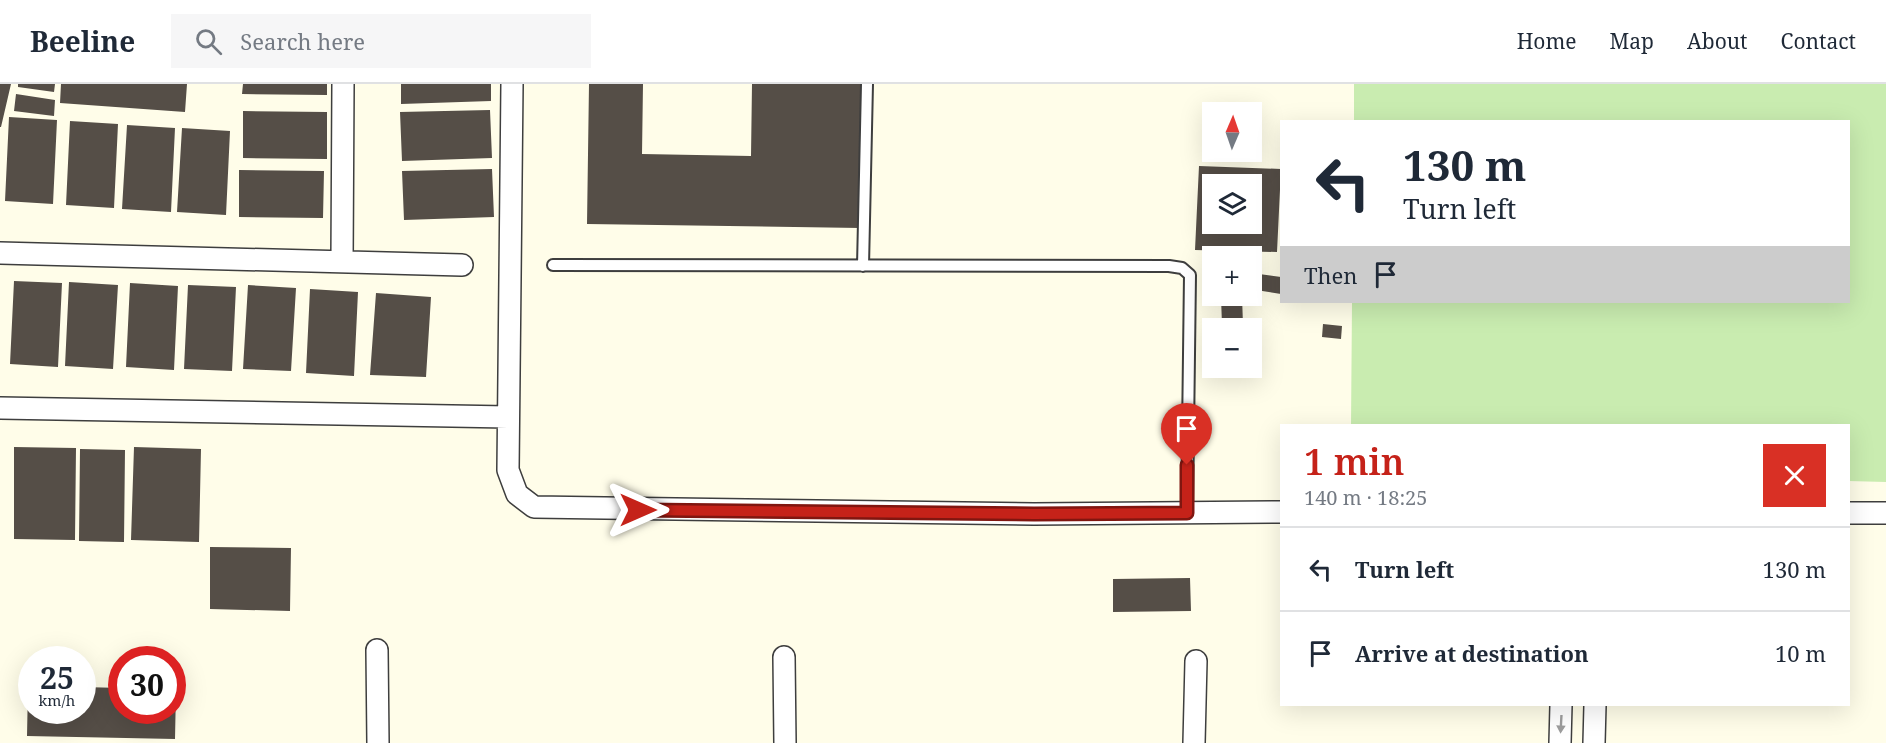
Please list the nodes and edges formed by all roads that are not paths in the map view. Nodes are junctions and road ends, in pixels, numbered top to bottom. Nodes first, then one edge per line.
1 (344, 84) edge
2 (512, 84) edge
3 (867, 84) edge
4 (0, 253) edge
5 (342, 262) junction
6 (462, 265) dead end
7 (553, 265) dead end
8 (863, 266) junction
9 (0, 408) edge
10 (508, 417) junction
11 (1280, 512) edge
12 (1187, 513) junction
13 (1850, 513) edge
14 (1886, 513) edge
15 (377, 650) dead end
16 (784, 657) dead end
17 (1196, 661) dead end
18 (1561, 706) edge
19 (1595, 706) edge
20 (378, 743) edge
21 (785, 743) edge
22 (1194, 743) edge
23 (1560, 743) edge
24 (1594, 743) edge

1 - 5 street
2 - 10 street
3 - 8 lane
4 - 5 street
5 - 6 street
7 - 8 lane
8 - 12 lane
9 - 10 street
10 - 12 street
11 - 12 street
13 - 14 street
15 - 20 street
16 - 21 street
17 - 22 street
18 -> 23 street
19 - 24 street

